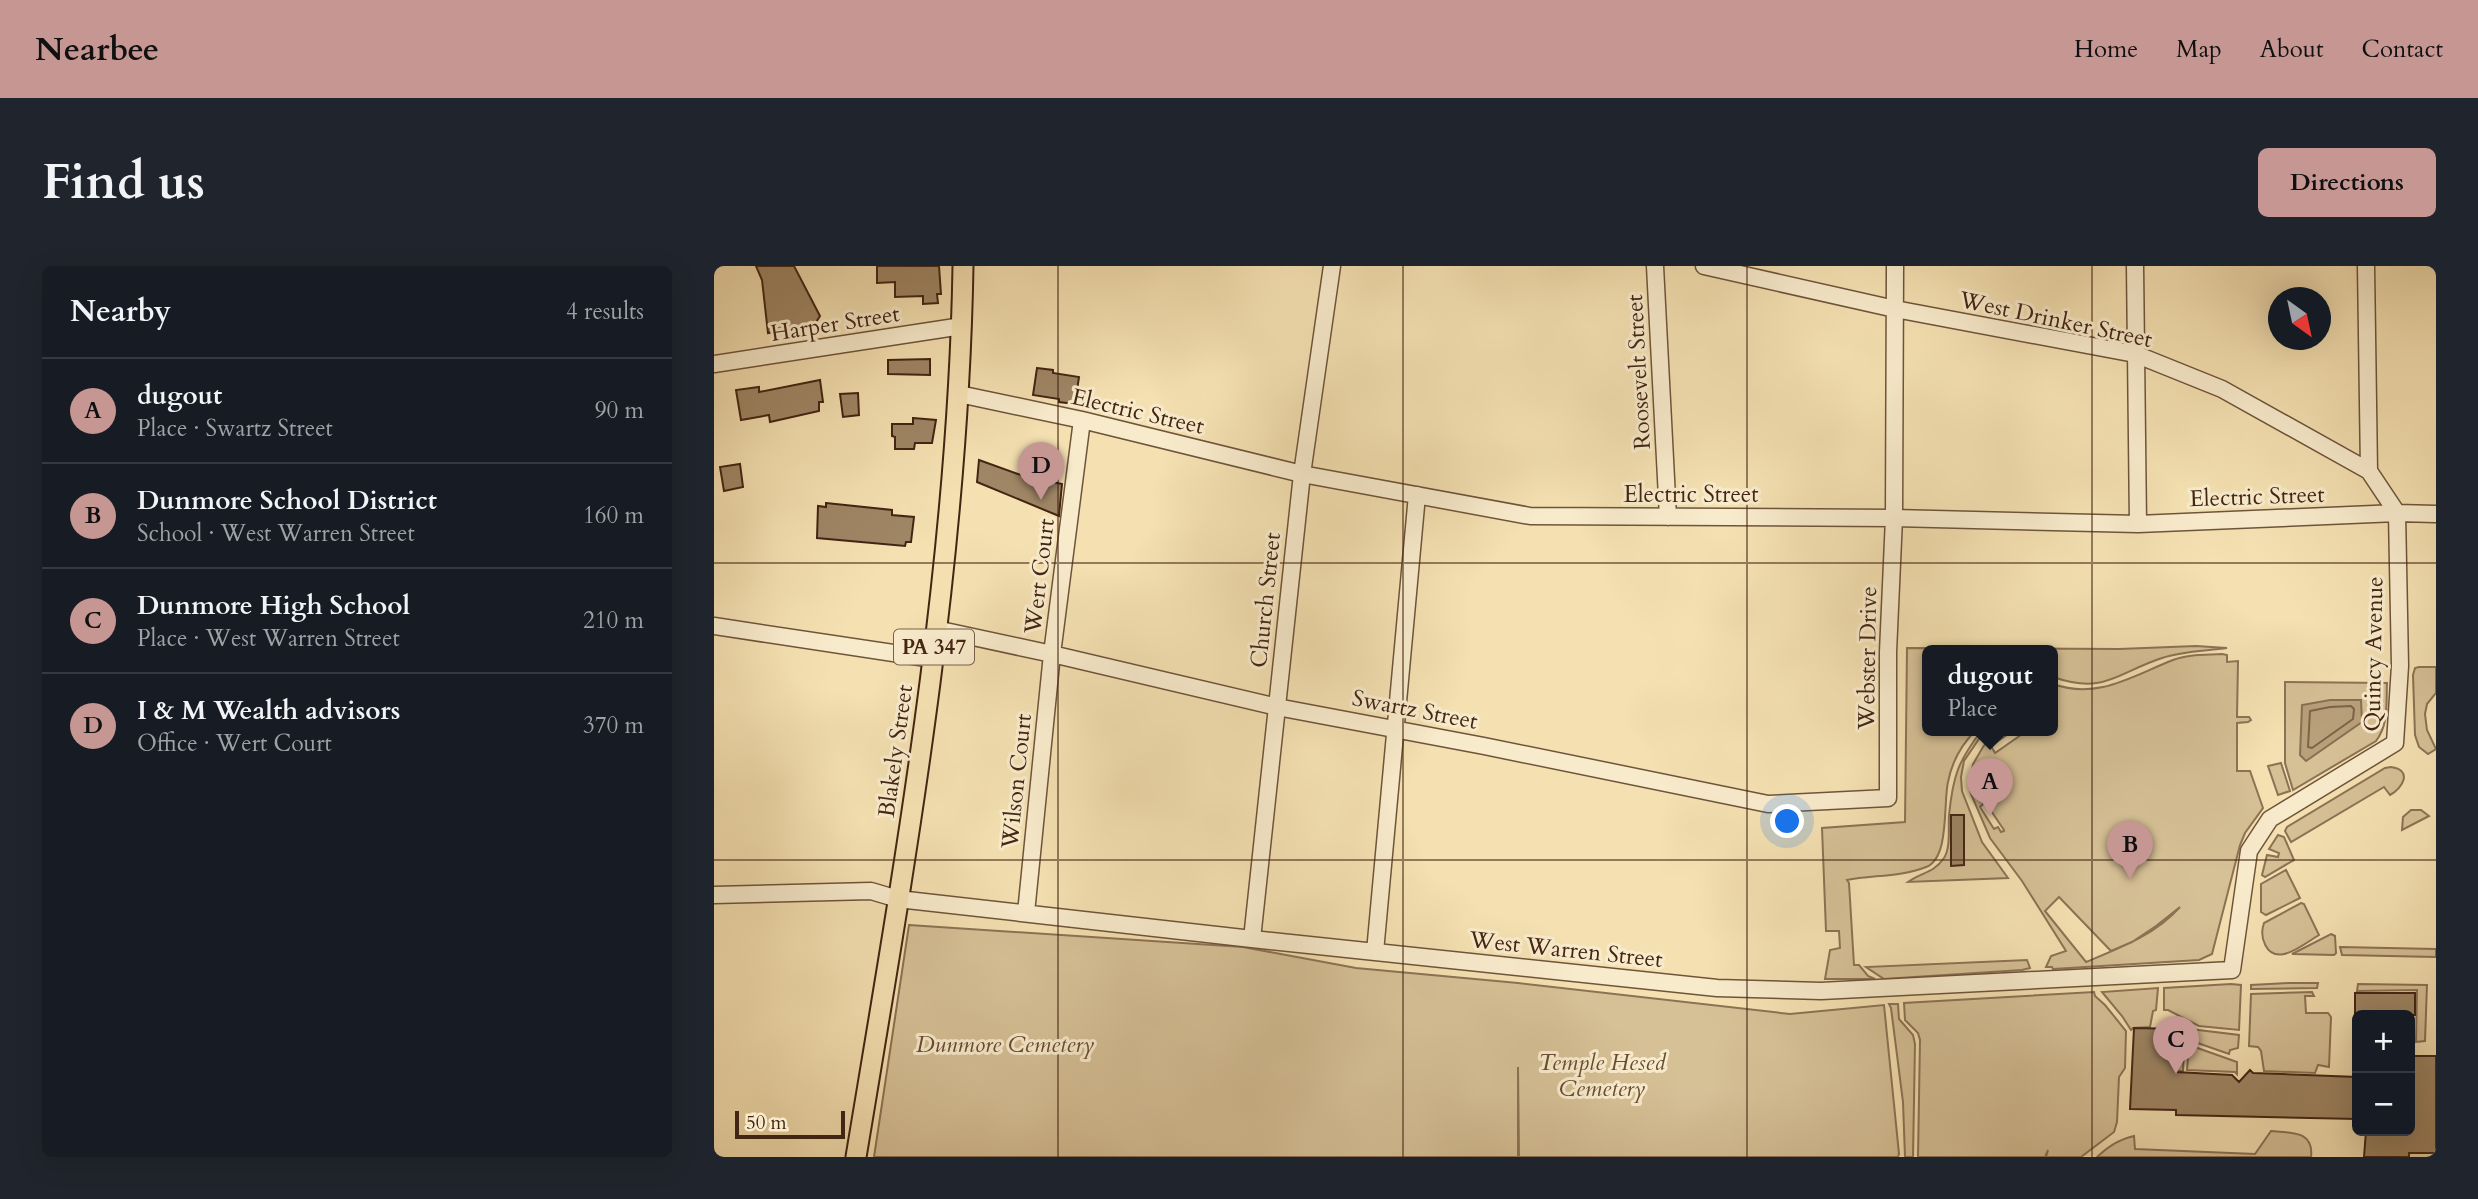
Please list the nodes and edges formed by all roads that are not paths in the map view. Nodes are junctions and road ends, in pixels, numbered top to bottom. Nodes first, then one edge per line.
1 (963, 266) edge
2 (1332, 266) edge
3 (1655, 266) edge
4 (1704, 266) edge
5 (1895, 266) edge
6 (2134, 266) edge
7 (2366, 266) edge
8 (1895, 309) junction
9 (962, 326) junction
10 (2135, 354) junction
11 (714, 364) edge
12 (959, 394) junction
13 (1082, 420) junction
14 (2369, 471) junction
15 (1302, 474) junction
16 (1416, 495) junction
17 (2397, 513) junction
18 (2436, 514) edge
19 (1668, 517) junction
20 (1894, 518) junction
21 (2138, 524) junction
22 (714, 626) edge
23 (936, 629) junction
24 (1052, 654) junction
25 (933, 659) junction
26 (1277, 706) junction
27 (1396, 729) junction
28 (1888, 798) joint
29 (714, 895) edge
30 (898, 899) junction
31 (1026, 913) junction
32 (1252, 939) junction
33 (1375, 952) junction
34 (2232, 970) joint
35 (856, 1157) edge

1 - 9 main road, Blakely Street / PA 347
2 - 15 street, Church Street
3 - 19 street, Roosevelt Street
4 - 8 street, West Drinker Street
5 - 8 street, Webster Drive
6 - 10 street
7 - 14 street
8 - 10 street, West Drinker Street
8 - 20 street, Webster Drive
9 - 11 street, Harper Street
9 - 12 main road, Blakely Street / PA 347
10 - 14 street, West Drinker Street
10 - 21 street
12 - 13 street, Electric Street
12 - 23 main road, Blakely Street / PA 347
13 - 15 street, Electric Street
13 - 24 street, Wert Court
14 - 17 street, West Drinker Street
15 - 16 street, Electric Street
15 - 26 street, Church Street
16 - 19 street, Electric Street
16 - 27 street
17 - 18 street, Electric Street
17 - 21 street, Electric Street
17 - 34 street, Quincy Avenue
19 - 20 street, Electric Street
20 - 21 street, Electric Street
20 - 28 street, Webster Drive
22 - 25 street
23 - 24 street, Swartz Street
23 - 25 main road, Blakely Street / PA 347
24 - 26 street, Swartz Street
24 - 31 street, Wilson Court
25 - 30 main road, Blakely Street / PA 347
26 - 27 street, Swartz Street
26 - 32 street, Church Street
27 - 28 street, Swartz Street
27 - 33 street
29 - 30 street, West Warren Street
30 - 31 street, West Warren Street
30 - 35 main road, Blakely Street / PA 347
31 - 32 street, West Warren Street
32 - 33 street, West Warren Street
33 - 34 street, West Warren Street

